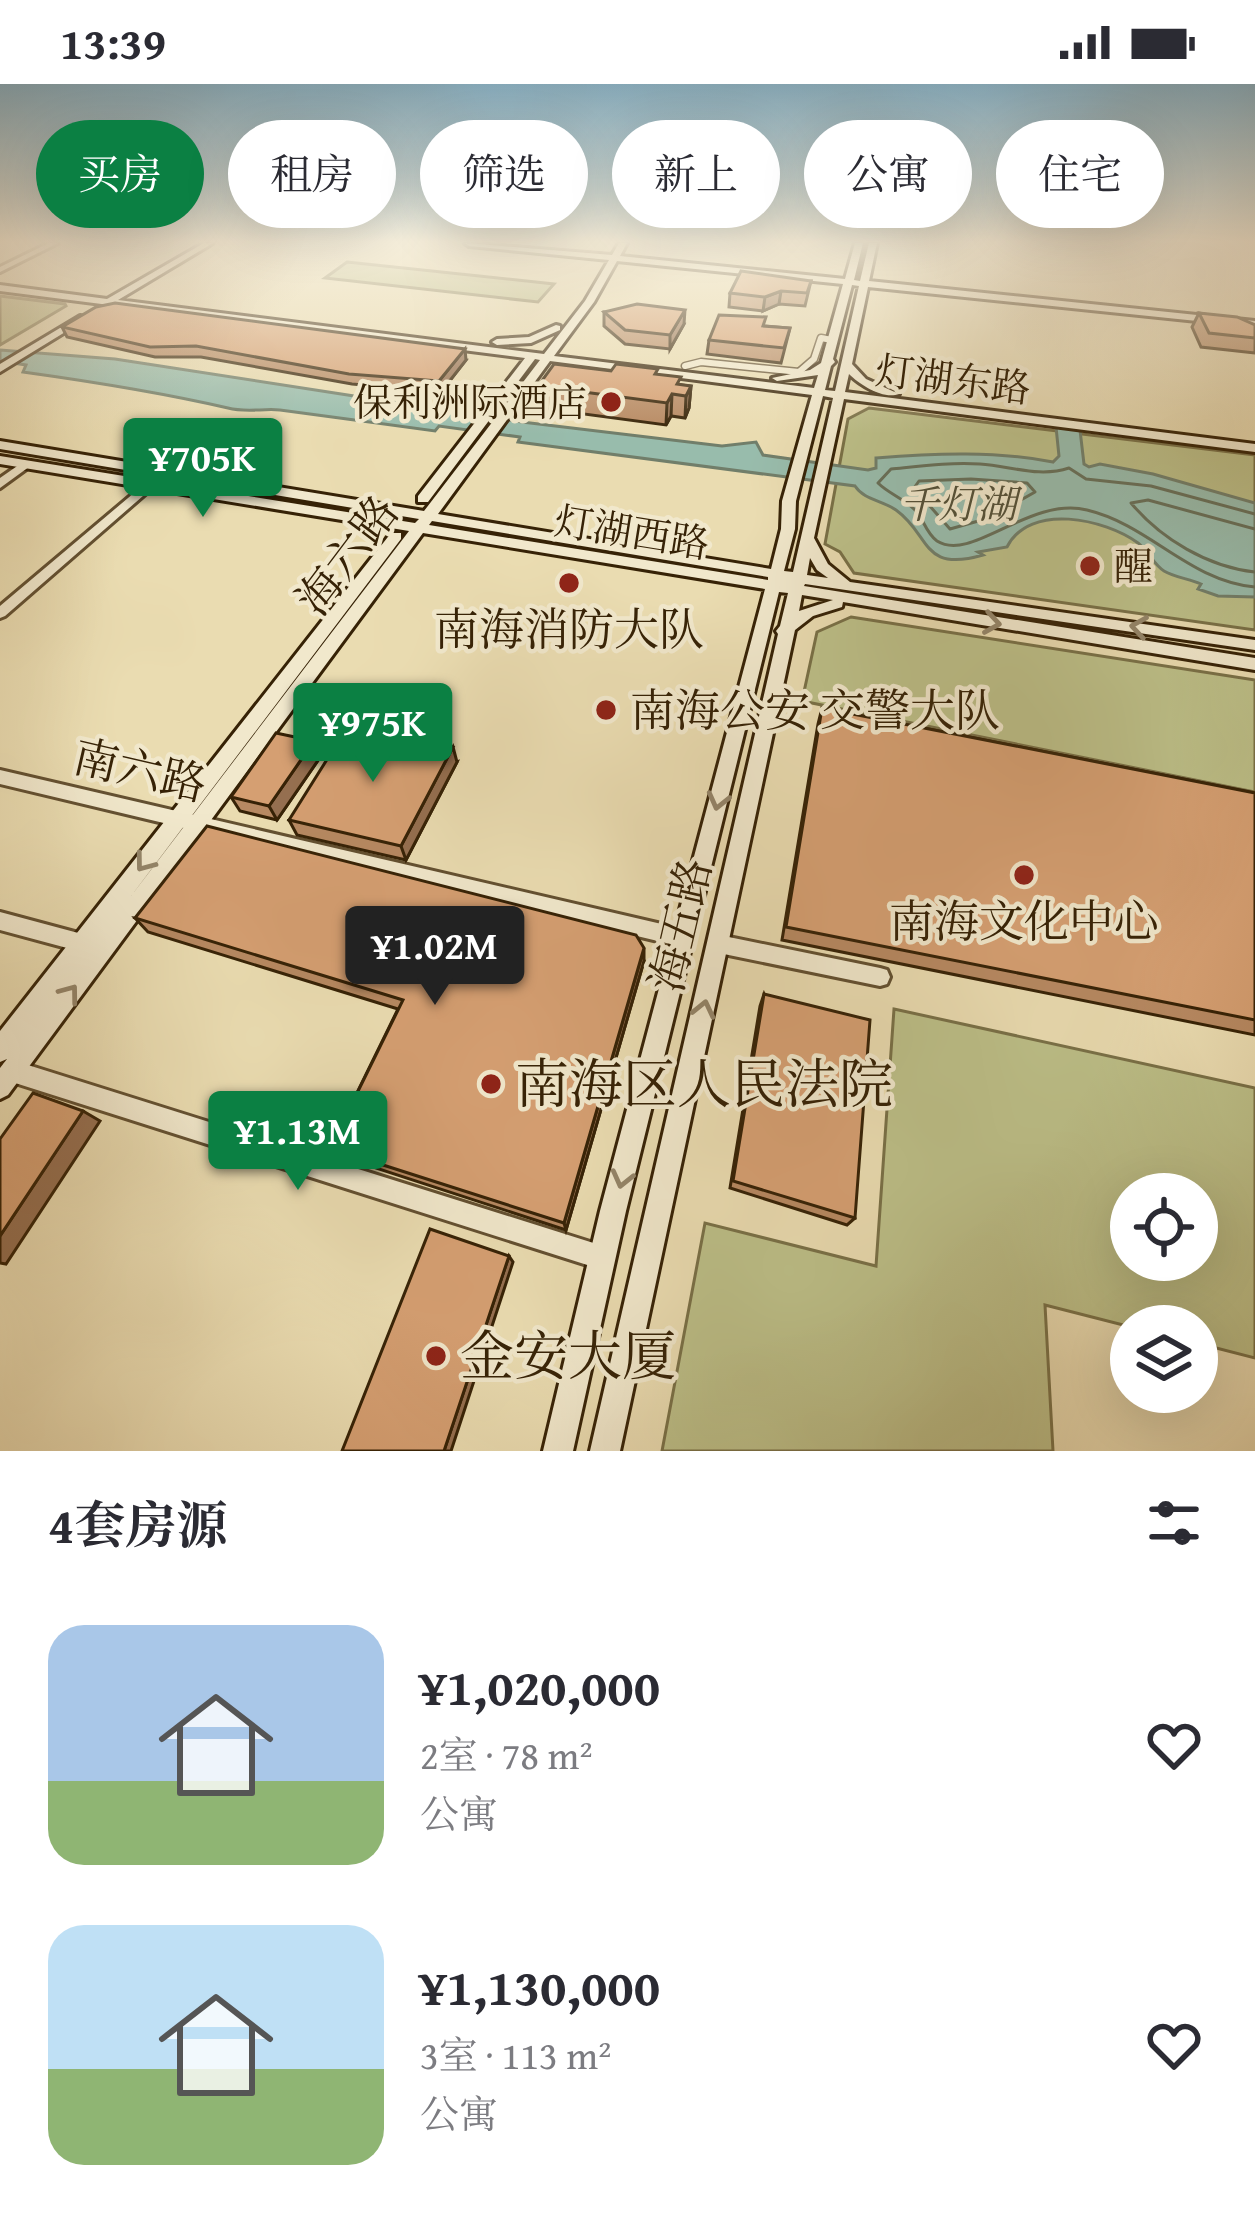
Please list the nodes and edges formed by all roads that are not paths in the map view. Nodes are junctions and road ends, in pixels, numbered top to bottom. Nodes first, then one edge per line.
1 (79, 307) edge
2 (95, 307) edge
3 (122, 307) edge
4 (180, 307) edge
5 (578, 307) edge
6 (841, 307) edge
7 (858, 307) edge
8 (1116, 307) edge
9 (79, 316) junction
10 (1255, 321) edge
11 (562, 329) junction
12 (832, 340) junction
13 (494, 346) junction
14 (542, 353) junction
15 (602, 360) junction
16 (830, 362) junction
17 (846, 364) junction
18 (1, 365) edge
19 (686, 366) junction
20 (522, 376) junction
21 (775, 382) junction
22 (823, 388) junction
23 (839, 390) junction
24 (892, 398) junction
25 (814, 416) junction
26 (831, 418) junction
27 (1255, 436) edge
28 (477, 437) junction
29 (0, 445) edge
30 (1255, 448) edge
31 (0, 460) edge
32 (27, 464) junction
33 (445, 482) junction
34 (0, 484) edge
35 (147, 486) junction
36 (372, 507) junction
37 (360, 520) junction
38 (414, 521) junction
39 (466, 531) junction
40 (797, 536) junction
41 (383, 560) junction
42 (724, 572) junction
43 (785, 583) junction
44 (855, 595) junction
45 (1, 612) edge
46 (773, 628) junction
47 (1255, 645) edge
48 (1255, 664) edge
49 (0, 777) edge
50 (187, 821) junction
51 (0, 921) edge
52 (683, 938) junction
53 (82, 943) junction
54 (719, 944) junction
55 (880, 977) dead end
56 (4, 1069) edge
57 (603, 1258) junction
58 (559, 1451) edge
59 (605, 1451) edge

1 - 9 main road
2 - 9 main road
3 - 9 main road
4 - 13 main road, 灯湖东路
5 - 11 main road, 海六路
6 - 12 main road
7 - 17 main road
8 - 10 main road
9 - 18 main road
9 - 18 main road
11 - 13 main road
11 - 14 main road, 海六路
11 - 15 main road
12 - 16 main road
12 - 19 street
13 - 14 main road, 灯湖东路
13 - 20 main road
14 - 15 main road, 灯湖东路
14 - 20 main road, 海六路
15 - 19 main road, 灯湖东路
15 - 20 main road
15 - 21 main road, 灯湖东路
16 - 21 main road
16 - 22 main road
17 - 23 main road
17 - 24 main road
19 - 21 main road, 灯湖东路
20 - 28 main road, 海六路
20 - 28 main road, 海六路
21 - 22 main road, 灯湖东路
21 - 25 main road
22 - 23 main road, 灯湖东路
22 - 25 main road
23 - 24 main road, 灯湖东路
23 - 26 main road
24 - 26 main road
24 - 27 main road, 灯湖东路
24 - 30 main road, 灯湖东路
25 - 40 main road
26 - 40 main road
28 - 33 main road, 海六路
29 - 36 main road, 灯湖西路
31 - 32 main road, 灯湖西路
32 - 34 street
32 - 35 main road, 灯湖西路
33 - 36 main road
33 - 38 main road, 海六路
33 - 39 main road
35 - 37 main road, 灯湖西路
35 - 45 street
36 - 38 main road, 灯湖西路
37 - 38 main road, 灯湖西路
37 - 41 main road
38 - 39 main road, 灯湖西路
38 - 41 main road, 海六路
39 - 41 main road
39 - 42 main road, 灯湖西路
40 - 42 main road
40 - 43 main road, 海五路
40 - 44 main road
41 - 50 main road, 海六路
42 - 43 main road, 灯湖西路
42 - 46 main road
43 - 44 main road, 灯湖西路
43 - 46 main road, 海五路
44 - 46 main road
47 -> 44 main road, 灯湖西路
44 -> 48 main road, 灯湖西路
46 -> 52 main road
46 - 54 main road, 海五路
49 - 50 street, 南六路
50 - 52 street, 南六路
50 -> 53 main road, 海六路
56 -> 50 main road, 海六路
51 - 53 street
52 -> 57 main road
53 - 56 main road, 海六路
54 - 55 street
59 -> 54 main road, 海五路
56 - 57 street
57 - 58 main road

